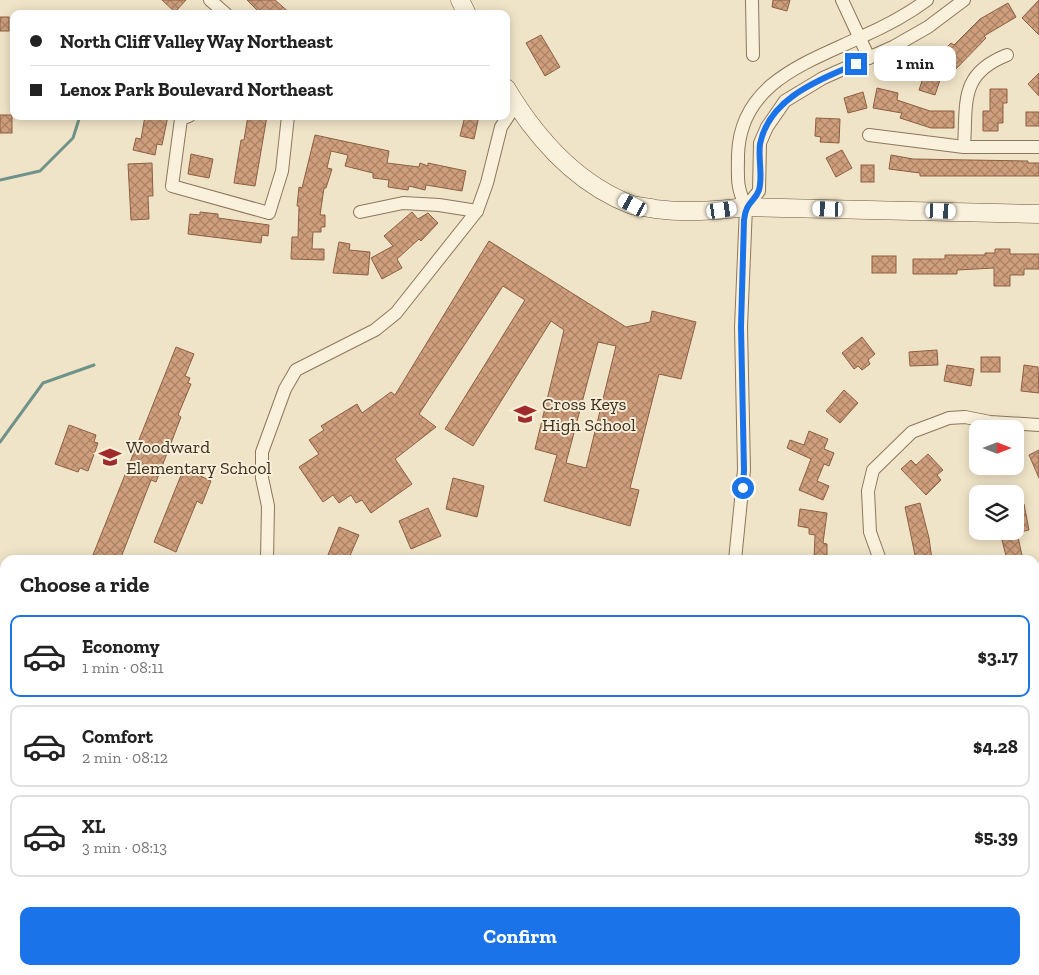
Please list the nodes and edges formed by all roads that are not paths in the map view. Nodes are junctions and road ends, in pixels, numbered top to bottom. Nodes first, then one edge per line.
1 (210, 0) edge
2 (752, 0) edge
3 (842, 0) edge
4 (927, 0) edge
5 (964, 0) edge
6 (221, 10) edge
7 (860, 38) junction
8 (1007, 55) dead end
9 (753, 56) dead end
10 (869, 58) junction
11 (510, 93) edge
12 (181, 120) edge
13 (288, 120) edge
14 (506, 120) edge
15 (869, 135) dead end
16 (964, 147) junction
17 (1039, 147) edge
18 (746, 207) junction
19 (476, 211) junction
20 (360, 212) dead end
21 (1039, 214) edge
22 (1039, 425) edge
23 (267, 555) edge
24 (736, 555) edge
25 (878, 555) edge
26 (543, 975) edge
27 (547, 975) edge

1 - 6 street
2 - 9 street
3 - 7 street
4 - 7 street
5 - 10 street
7 - 10 street
7 - 18 street
8 - 16 street
10 - 18 street
11 - 18 main road
12 - 13 street
14 - 19 street
15 - 16 street
16 - 17 street
18 - 21 main road
18 - 24 street
19 - 20 street
19 - 23 street
22 - 25 street
26 - 27 street

